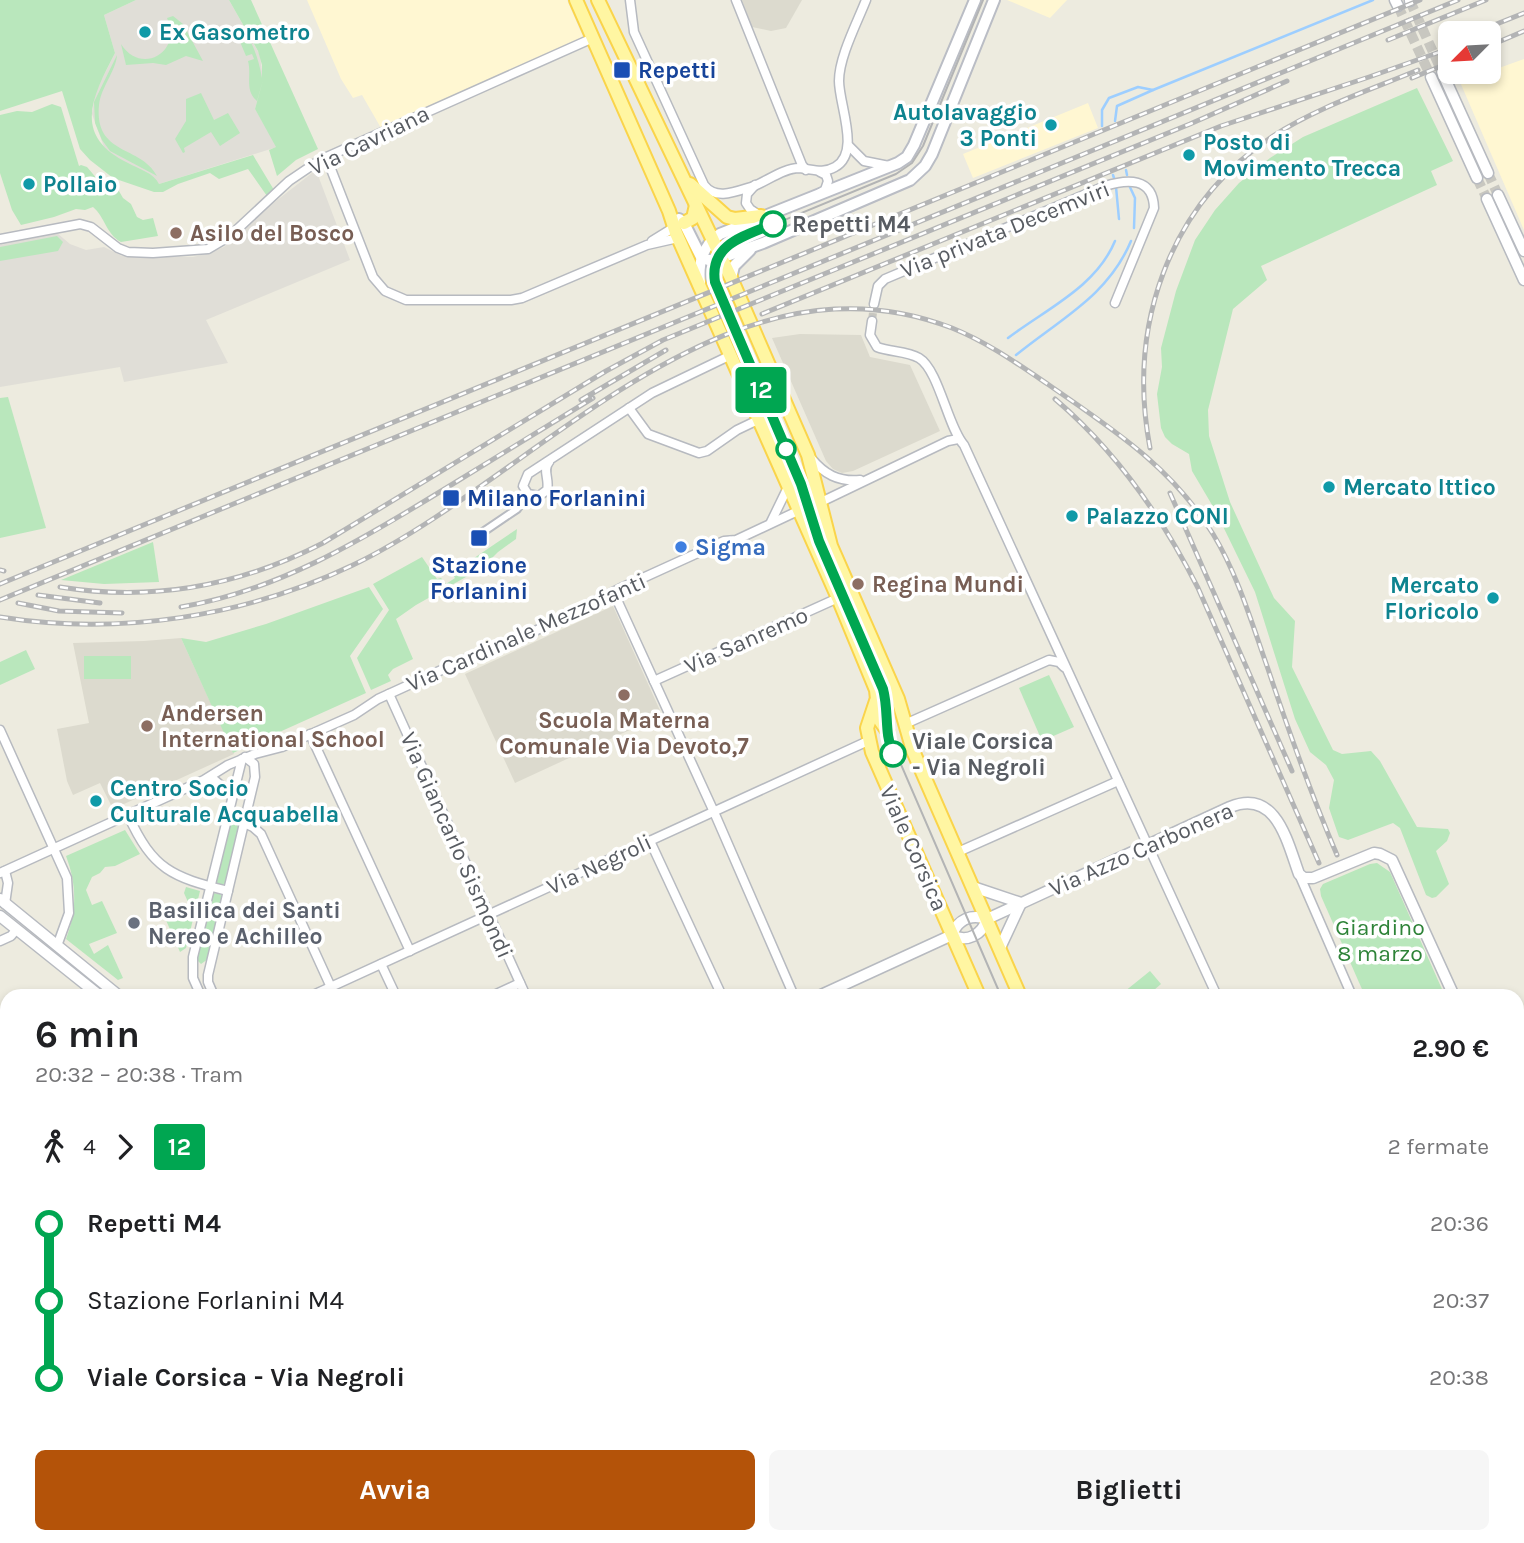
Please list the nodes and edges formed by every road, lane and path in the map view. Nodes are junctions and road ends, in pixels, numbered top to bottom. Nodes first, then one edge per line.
1 (576, 0) edge
2 (598, 0) edge
3 (629, 0) edge
4 (737, 0) edge
5 (866, 0) edge
6 (975, 0) edge
7 (994, 0) edge
8 (593, 38) junction
9 (1431, 77) tunnel mouth
10 (1447, 84) tunnel mouth
11 (641, 91) junction
12 (849, 146) junction
13 (673, 157) junction
14 (324, 158) junction
15 (890, 166) junction
16 (808, 170) junction
17 (820, 172) junction
18 (1488, 173) tunnel mouth
19 (1477, 178) tunnel mouth
20 (755, 185) junction
21 (819, 194) junction
22 (1498, 195) tunnel mouth
23 (1487, 199) tunnel mouth
24 (696, 205) junction
25 (761, 216) junction
26 (678, 230) junction
27 (0, 239) edge
28 (712, 240) junction
29 (763, 243) junction
30 (1524, 251) edge
31 (701, 257) junction
32 (721, 257) junction
33 (731, 278) junction
34 (1524, 280) edge
35 (701, 289) junction
36 (875, 300) tunnel mouth
37 (1115, 303) dead end
38 (872, 321) tunnel mouth
39 (731, 355) junction
40 (629, 408) junction
41 (760, 419) junction
42 (958, 439) junction
43 (808, 455) junction
44 (548, 462) junction
45 (863, 480) junction
46 (789, 484) junction
47 (528, 494) junction
48 (821, 502) junction
49 (800, 510) junction
50 (769, 525) junction
51 (483, 532) dead end
52 (611, 594) junction
53 (838, 598) junction
54 (1054, 642) junction
55 (1049, 660) junction
56 (1066, 669) junction
57 (654, 681) junction
58 (389, 694) junction
59 (877, 697) junction
60 (905, 724) junction
61 (0, 730) edge
62 (888, 732) junction
63 (310, 734) junction
64 (869, 741) junction
65 (244, 758) junction
66 (211, 777) junction
67 (1118, 781) junction
68 (232, 795) junction
69 (714, 811) junction
70 (128, 815) junction
71 (227, 815) junction
72 (245, 824) junction
73 (650, 841) junction
74 (1147, 845) junction
75 (55, 848) junction
76 (958, 852) junction
77 (1293, 858) junction
78 (3, 872) edge
79 (1299, 874) junction
80 (1321, 874) junction
81 (210, 887) junction
82 (973, 887) junction
83 (228, 891) junction
84 (3, 902) edge
85 (1021, 903) junction
86 (489, 915) junction
87 (0, 916) edge
88 (24, 919) junction
89 (987, 919) junction
90 (16, 930) junction
91 (952, 935) junction
92 (0, 941) edge
93 (57, 946) junction
94 (1000, 948) junction
95 (410, 951) junction
96 (54, 960) junction
97 (381, 964) junction
98 (192, 970) junction
99 (208, 975) junction
100 (520, 983) junction
101 (331, 986) junction
102 (91, 989) edge
103 (110, 989) edge
104 (199, 989) edge
105 (211, 989) edge
106 (325, 989) edge
107 (332, 989) edge
108 (393, 989) edge
109 (507, 989) edge
110 (523, 989) edge
111 (719, 989) edge
112 (791, 989) edge
113 (834, 989) edge
114 (976, 989) edge
115 (1017, 989) edge
116 (1214, 989) edge
117 (1349, 989) edge
118 (1451, 989) edge

1 - 8 main road
2 - 11 main road
3 - 20 street
4 - 16 street
5 - 12 street
6 - 15 main road
7 - 29 main road
8 - 11 main road
8 - 14 street, Via Cavriana
8 - 26 main road
9 - 19 street
10 - 18 street
11 - 13 main road
12 - 15 street
12 - 17 street
13 - 24 main road
13 - 25 main road
14 - 26 street
14 - 27 street, Via Cavriana
15 - 21 main road
16 - 17 street
16 - 20 street
17 - 21 street
20 - 25 street
21 - 25 main road
22 - 30 street
23 - 34 street
24 - 26 main road
24 - 28 main road
25 - 28 main road
26 - 31 main road
26 - 35 main road
28 - 31 main road
28 - 32 main road
29 - 32 main road
29 - 33 main road
31 - 32 main road
31 - 35 main road
32 - 33 main road
33 - 43 main road
35 - 39 main road
36 - 37 street, Via privata Decemviri
38 - 42 street
39 - 40 street
39 - 41 main road
40 - 41 street
40 - 44 street
41 - 46 main road
42 - 45 street
42 - 54 street
43 - 45 street
43 - 48 main road, Viale Corsica
44 - 47 street
44 - 47 street
45 - 48 street
46 - 49 main road
46 - 50 street
47 - 51 street
48 - 49 main road
48 - 60 main road, Viale Corsica
49 - 50 street, Via Cardinale Mezzofanti
49 - 53 main road
50 - 52 street, Via Cardinale Mezzofanti
52 - 57 street
52 - 58 street, Via Cardinale Mezzofanti
53 - 57 street, Via Sanremo
53 - 59 main road
54 - 55 street
54 - 56 street
55 - 56 street
55 - 60 street
56 - 67 street
57 - 69 street
58 - 63 street, Via Cardinale Mezzofanti
58 - 86 street, Via Giancarlo Sismondi
59 - 62 main road
59 - 64 main road
60 - 62 main road, Via Negroli
60 - 76 main road, Viale Corsica
61 - 75 street
62 - 64 main road, Via Negroli
63 - 65 street, Via Cardinale Mezzofanti
63 - 95 street
64 - 69 street, Via Negroli
64 - 91 main road, Viale Corsica
65 - 66 street, Via Cardinale Mezzofanti
65 - 68 street
65 - 72 street
66 - 68 street
66 - 70 street, Via Cardinale Mezzofanti
67 - 74 street
67 - 76 street
68 - 71 street
69 - 73 street, Via Negroli
69 - 112 street
70 - 75 street, Via Cardinale Mezzofanti
70 - 81 street
71 - 72 street
71 - 81 street
72 - 83 street
72 - 101 street
73 - 86 street, Via Negroli
73 - 111 street
74 - 77 street, Via Azzo Carbonera
74 - 85 street, Via Azzo Carbonera
74 - 116 street
75 - 78 street, Via Cardinale Mezzofanti
75 - 93 street
76 - 82 main road, Viale Corsica
77 - 79 street, Via Azzo Carbonera
77 - 80 street
78 - 84 street
79 - 80 street
79 - 117 street
80 - 118 street
81 - 83 street
81 - 98 street
82 - 85 street, Viale Corsica
82 - 89 main road, Viale Corsica
83 - 99 street
84 - 88 street
85 - 89 street, Via Azzo Carbonera
85 - 94 street
86 - 95 street, Via Negroli
86 - 100 street, Via Giancarlo Sismondi
87 - 90 street
88 - 90 street
88 - 93 street
89 - 91 street
89 - 91 street
89 - 94 main road, Viale Corsica
90 - 92 street
90 - 96 street
91 - 113 street
91 - 114 main road, Viale Corsica
93 - 96 street
93 - 103 street
94 - 115 main road, Viale Corsica
95 - 97 street, Via Negroli
96 - 102 street
97 - 101 street, Via Negroli
97 - 108 street
98 - 99 street
98 - 104 street
99 - 105 street
100 - 109 street
100 - 110 street, Via Giancarlo Sismondi
101 - 106 street, Via Negroli
101 - 107 street

